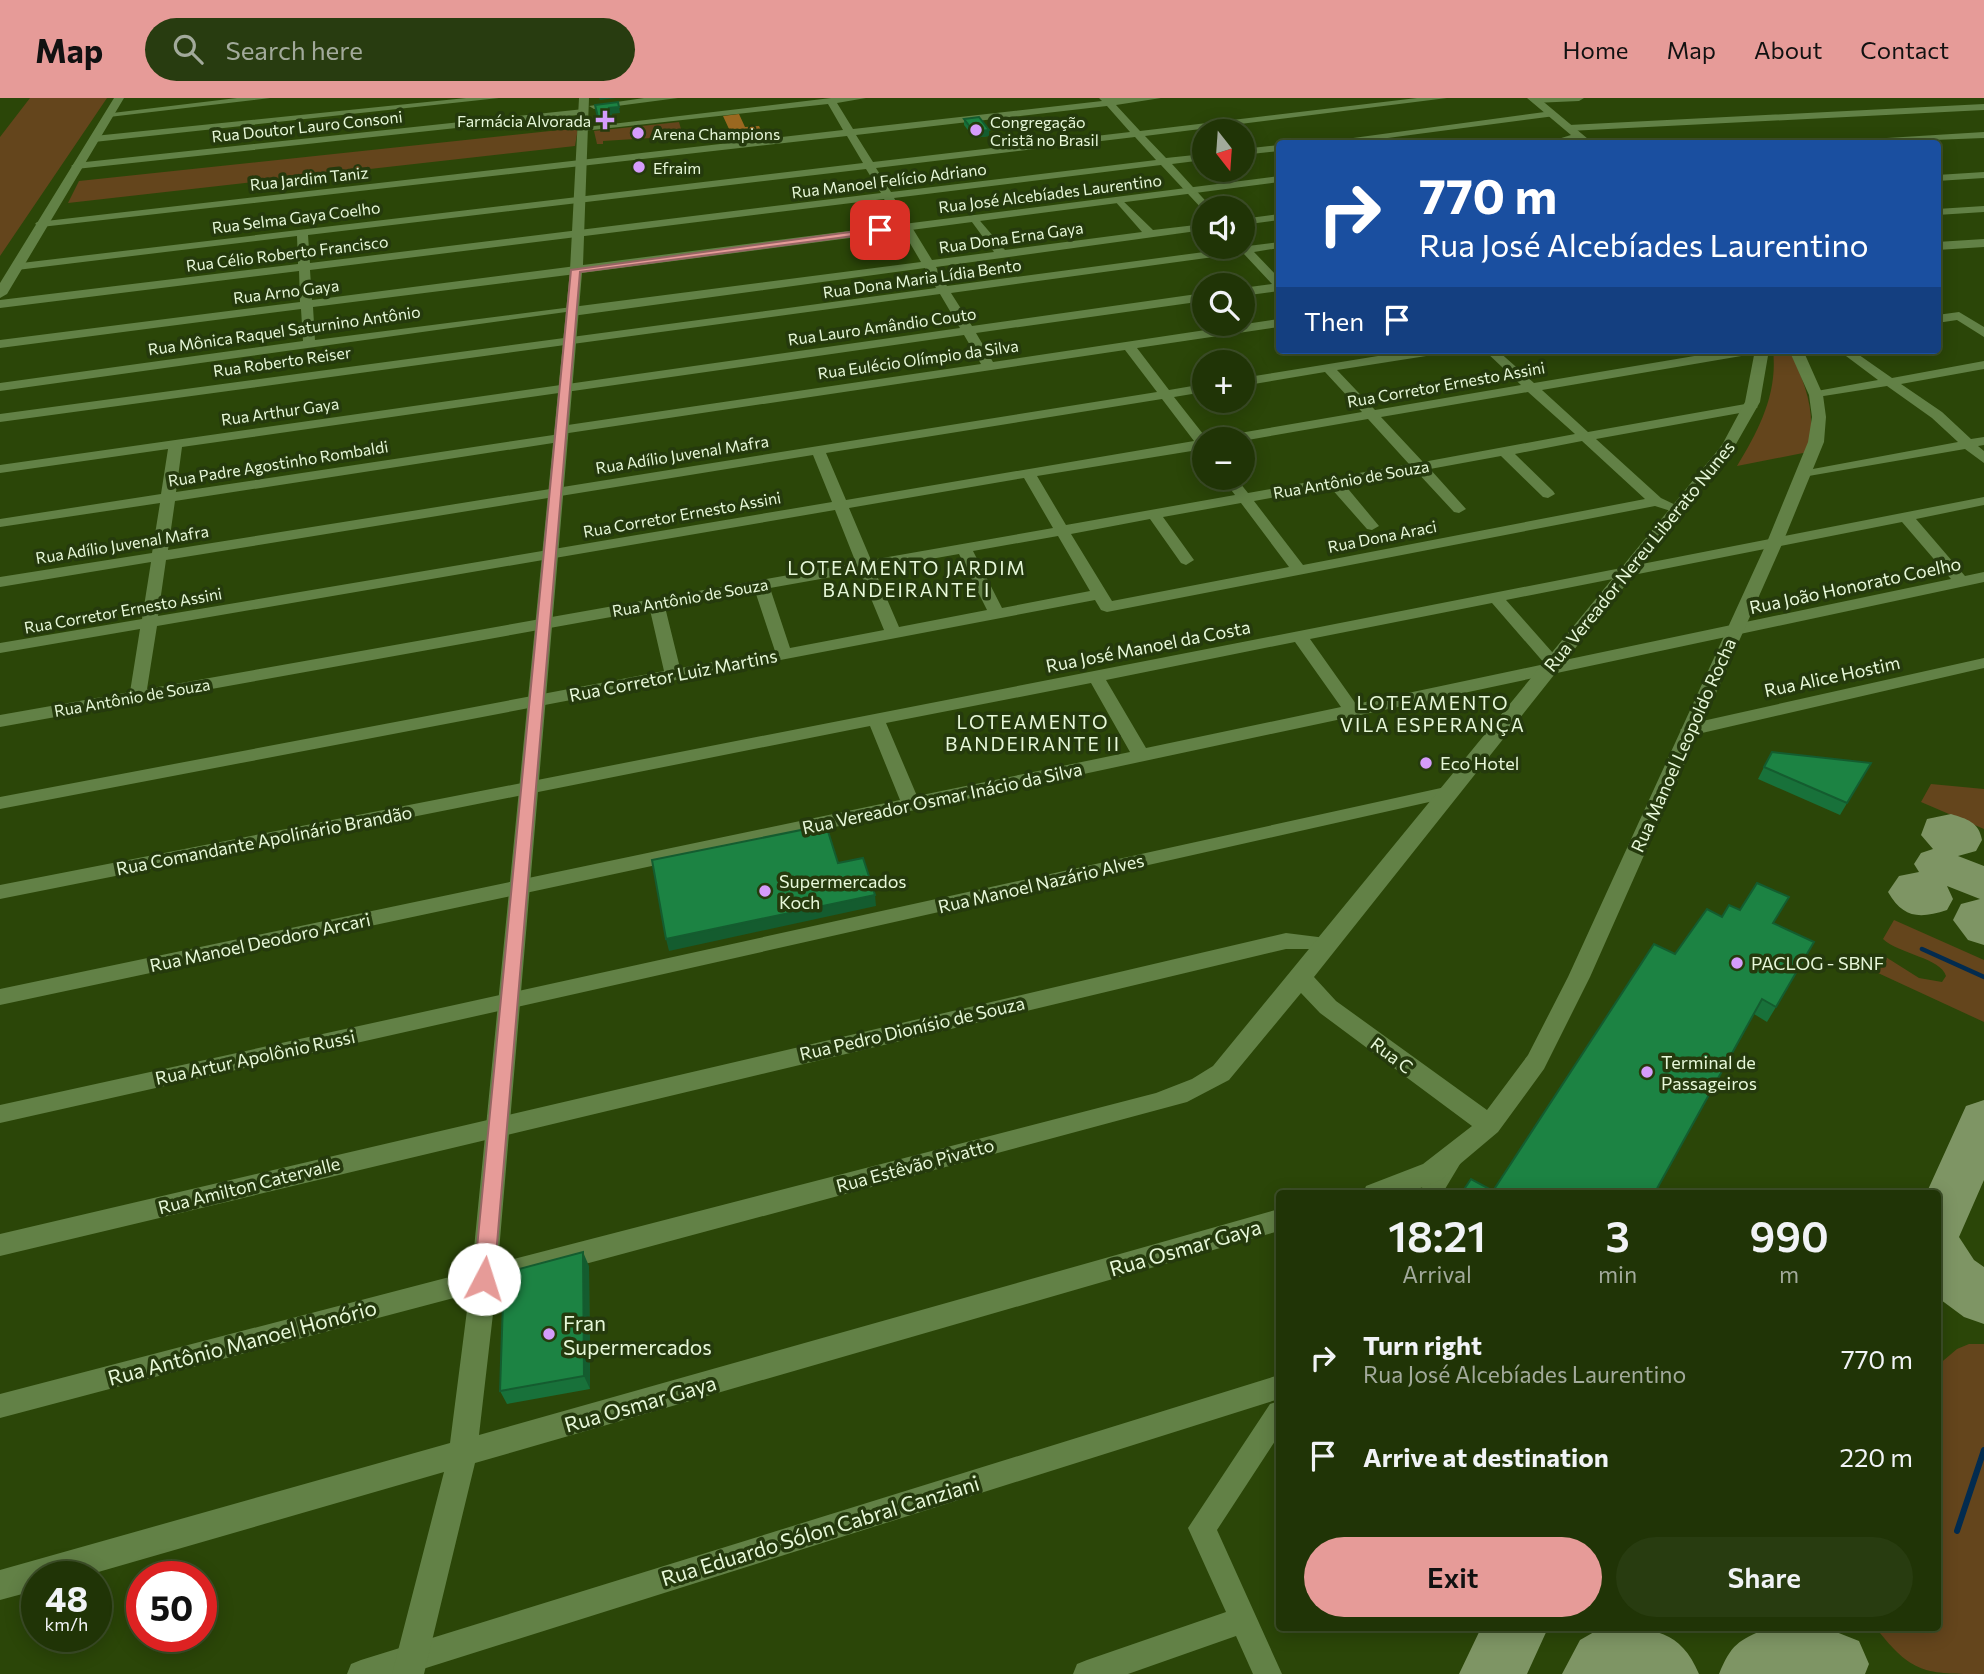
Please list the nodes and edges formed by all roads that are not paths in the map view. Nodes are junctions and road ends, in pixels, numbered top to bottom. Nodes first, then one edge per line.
1 (119, 98) edge
2 (367, 98) edge
3 (494, 98) edge
4 (673, 98) edge
5 (859, 98) edge
6 (1156, 98) edge
7 (1442, 98) edge
8 (1579, 98) edge
9 (1873, 98) edge
10 (260, 99) edge
11 (1533, 99) edge
12 (831, 101) junction
13 (1106, 101) edge
14 (1386, 101) edge
15 (1984, 107) edge
16 (584, 111) edge
17 (1893, 111) junction
18 (363, 112) junction
19 (110, 114) junction
20 (1552, 114) junction
21 (242, 124) junction
22 (1569, 128) junction
23 (1424, 130) junction
24 (850, 133) junction
25 (1137, 134) junction
26 (1984, 135) edge
27 (355, 137) junction
28 (93, 139) junction
29 (1345, 140) edge
30 (1436, 140) edge
31 (1584, 140) edge
32 (1903, 140) edge
33 (1276, 148) edge
34 (229, 150) junction
35 (1255, 151) edge
36 (1192, 158) edge
37 (1164, 162) junction
38 (581, 163) junction
39 (869, 165) junction
40 (76, 166) junction
41 (1984, 175) edge
42 (1941, 178) edge
43 (1276, 179) edge
44 (1190, 190) junction
45 (888, 196) junction
46 (1196, 196) edge
47 (579, 200) junction
48 (1119, 200) junction
49 (1984, 209) edge
50 (1941, 212) edge
51 (1276, 217) edge
52 (975, 218) junction
53 (1255, 220) edge
54 (41, 224) junction
55 (906, 227) junction
56 (1192, 229) edge
57 (302, 232) junction
58 (578, 234) junction
59 (1151, 234) junction
60 (1984, 243) edge
61 (1276, 245) edge
62 (1941, 245) edge
63 (1255, 247) edge
64 (1002, 254) junction
65 (1192, 255) edge
66 (1254, 259) edge
67 (928, 264) junction
68 (17, 266) junction
69 (304, 267) junction
70 (576, 270) junction
71 (1276, 283) edge
72 (1276, 286) edge
73 (1255, 290) edge
74 (944, 291) junction
75 (0, 294) edge
76 (1192, 300) edge
77 (0, 304) edge
78 (306, 304) junction
79 (572, 310) junction
80 (1941, 318) edge
81 (1276, 323) edge
82 (968, 331) junction
83 (1984, 333) edge
84 (569, 341) junction
85 (0, 344) edge
86 (309, 344) junction
87 (1128, 345) junction
88 (1414, 354) edge
89 (1494, 354) edge
90 (1730, 354) edge
91 (1762, 354) edge
92 (1798, 354) edge
93 (1850, 354) edge
94 (1984, 365) edge
95 (989, 366) junction
96 (1328, 368) junction
97 (1964, 369) junction
98 (1255, 380) edge
99 (1890, 382) junction
100 (1984, 382) edge
101 (0, 387) edge
102 (1531, 388) junction
103 (565, 389) junction
104 (1192, 390) edge
105 (1165, 394) junction
106 (1816, 395) junction
107 (1751, 407) junction
108 (1371, 415) junction
109 (0, 418) edge
110 (1192, 429) edge
111 (561, 434) junction
112 (1255, 434) edge
113 (1585, 437) junction
114 (1984, 441) edge
115 (176, 444) junction
116 (1968, 444) junction
117 (1192, 446) edge
118 (818, 450) junction
119 (1503, 452) junction
120 (1984, 459) edge
121 (1419, 467) junction
122 (0, 469) edge
123 (1028, 473) junction
124 (1802, 475) junction
125 (1334, 482) junction
126 (1239, 490) edge
127 (555, 492) junction
128 (1548, 494) dead end
129 (168, 497) junction
130 (1245, 498) junction
131 (1656, 501) junction
132 (1984, 501) edge
133 (841, 505) junction
134 (1459, 509) dead end
135 (1677, 509) junction
136 (1154, 514) junction
137 (1906, 517) junction
138 (0, 523) edge
139 (1373, 526) dead end
140 (1062, 531) junction
141 (1775, 542) junction
142 (964, 548) junction
143 (550, 555) junction
144 (159, 556) junction
145 (1186, 560) dead end
146 (866, 566) junction
147 (1299, 570) junction
148 (1626, 572) junction
149 (1984, 577) edge
150 (0, 582) edge
151 (1961, 582) junction
152 (761, 584) junction
153 (1099, 594) junction
154 (1495, 597) junction
155 (656, 603) junction
156 (997, 614) junction
157 (149, 623) junction
158 (544, 623) junction
159 (1734, 630) junction
160 (893, 633) junction
161 (1299, 636) junction
162 (0, 648) edge
163 (784, 654) junction
164 (1984, 663) edge
165 (1550, 667) junction
166 (673, 675) junction
167 (1096, 676) junction
168 (138, 696) junction
169 (537, 701) junction
170 (1352, 711) junction
171 (876, 719) junction
172 (0, 721) edge
173 (1689, 730) junction
174 (1141, 756) junction
175 (529, 788) junction
176 (1450, 792) junction
177 (0, 803) edge
178 (911, 804) junction
179 (520, 887) junction
180 (0, 892) edge
181 (1327, 944) junction
182 (1301, 978) junction
183 (0, 998) edge
184 (509, 1001) junction
185 (0, 1114) edge
186 (498, 1125) junction
187 (1489, 1125) junction
188 (1452, 1158) junction
189 (1409, 1188) edge
190 (1432, 1190) edge
191 (1276, 1221) edge
192 (0, 1245) edge
193 (484, 1279) junction
194 (1276, 1388) edge
195 (0, 1406) edge
196 (1276, 1417) edge
197 (463, 1453) junction
198 (0, 1585) edge
199 (1243, 1620) junction
200 (410, 1666) edge
201 (361, 1674) edge
202 (1087, 1674) edge
203 (1268, 1674) edge

1 - 19 main road
2 - 18 street
3 - 18 street
4 - 16 street
5 - 12 street
6 - 13 street, Rua Jardim Taniz
7 - 14 street, Rua Selma Gaya Coelho
8 - 11 street
9 - 17 street
10 - 19 street
10 - 21 street
11 - 20 main road
12 - 16 street
12 - 24 street
13 - 24 street, Rua Jardim Taniz
13 - 25 street
14 - 23 street
14 - 25 street, Rua Selma Gaya Coelho
15 - 17 street
16 - 27 street, Rua Doutor Lauro Consoni
16 - 38 main road
17 - 22 street
18 - 21 street
18 - 27 street
19 - 28 main road
20 - 22 main road
20 - 23 street
21 - 28 street
21 - 34 street
22 - 31 main road
23 - 29 street
23 - 30 street
24 - 38 street, Rua Jardim Taniz
24 - 39 street
25 - 37 street
25 - 39 street, Rua Selma Gaya Coelho
26 - 32 street
27 - 34 street, Rua Doutor Lauro Consoni
28 - 40 main road
33 - 35 street
34 - 40 street, Rua Doutor Lauro Consoni
36 - 37 street, Rua Manoel Felício Adriano
37 - 44 street
37 - 45 street, Rua Manoel Felício Adriano
38 - 47 main road
38 - 54 street, Rua Jardim Taniz
39 - 45 street
39 - 47 street, Rua Selma Gaya Coelho
40 - 54 main road
41 - 42 main road
43 - 44 main road, Rua José Alcebíades Laurentino
44 - 46 street
44 - 48 main road, Rua José Alcebíades Laurentino
45 - 55 street
45 - 58 street, Rua Manoel Felício Adriano
47 - 57 street, Rua Selma Gaya Coelho
47 - 58 main road
48 - 52 main road, Rua José Alcebíades Laurentino
48 - 59 street
49 - 50 street
51 - 53 street
52 - 55 main road, Rua José Alcebíades Laurentino
52 - 64 street
54 - 68 main road
55 - 67 street
55 - 70 main road, Rua José Alcebíades Laurentino
56 - 59 street, Rua Dona Erna Gaya
57 - 68 street, Rua Selma Gaya Coelho
57 - 69 street
58 - 69 street, Rua Célio Roberto Francisco
58 - 70 main road
59 - 64 street, Rua Dona Erna Gaya
60 - 62 main road
61 - 63 street, Rua Dona Maria Lídia Bento
64 - 67 street, Rua Dona Erna Gaya
65 - 74 street, Rua Dona Maria Lídia Bento
66 - 71 street
67 - 74 street
67 - 79 street, Rua Dona Erna Gaya
68 - 75 main road
69 - 77 street, Rua Célio Roberto Francisco
69 - 78 street
70 - 78 street, Rua Arno Gaya
70 - 79 main road
72 - 73 street
74 - 82 street
74 - 84 street, Rua Dona Maria Lídia Bento
76 - 82 street, Rua Lauro Amândio Couto
78 - 85 street, Rua Arno Gaya
78 - 86 street
79 - 84 main road
79 - 86 street, Rua Mônica Raquel Saturnino Antônio
80 - 83 street
81 - 87 street, Rua Eulécio Olímpio da Silva
82 - 95 street
82 - 103 street, Rua Lauro Amândio Couto
84 - 103 main road
84 - 109 street, Rua Roberto Reiser
86 - 101 street, Rua Mônica Raquel Saturnino Antônio
87 - 95 street, Rua Eulécio Olímpio da Silva
87 - 105 street
88 - 96 street
89 - 102 street
90 - 102 street, Rua Corretor Ernesto Assini
91 - 107 main road, Rua Vereador Nereu Liberato Nunes
92 - 106 main road, Rua Manoel Leopoldo Rocha
93 - 99 street
94 - 97 street
95 - 111 street, Rua Eulécio Olímpio da Silva
96 - 98 street
96 - 108 street
97 - 99 street
97 - 100 street
99 - 106 street
99 - 116 street
102 - 108 street, Rua Corretor Ernesto Assini
102 - 113 street
103 - 111 main road
103 - 115 street, Rua Arthur Gaya
104 - 105 street, Rua Adílio Juvenal Mafra
105 - 110 street
105 - 118 street, Rua Adílio Juvenal Mafra
106 - 124 main road, Rua Manoel Leopoldo Rocha
107 - 113 street, Rua Antônio de Souza
107 - 135 main road, Rua Vereador Nereu Liberato Nunes
108 - 112 street, Rua Corretor Ernesto Assini
108 - 121 street
111 - 127 main road
111 - 129 street, Rua Padre Agostinho Rombaldi
113 - 119 street, Rua Antônio de Souza
113 - 131 street
114 - 116 street
115 - 122 street, Rua Arthur Gaya
115 - 129 street
116 - 120 street
116 - 124 street
117 - 123 street, Rua Corretor Ernesto Assini
118 - 127 street, Rua Adílio Juvenal Mafra
118 - 133 street
119 - 121 street, Rua Antônio de Souza
119 - 128 street
121 - 125 street, Rua Antônio de Souza
121 - 134 street
123 - 133 street, Rua Corretor Ernesto Assini
123 - 140 street
124 - 141 main road, Rua Manoel Leopoldo Rocha
125 - 130 street, Rua Antônio de Souza
125 - 139 street
126 - 130 street
127 - 143 main road
127 - 144 street, Rua Adílio Juvenal Mafra
129 - 138 street, Rua Padre Agostinho Rombaldi
129 - 144 street
130 - 136 street, Rua Antônio de Souza
130 - 147 street
131 - 135 street
131 - 147 street, Rua Dona Araci
132 - 137 street, Rua José Manoel da Costa
133 - 143 street, Rua Corretor Ernesto Assini
133 - 146 street
135 - 148 main road, Rua Vereador Nereu Liberato Nunes
136 - 140 street, Rua Antônio de Souza
136 - 145 street
137 - 141 street, Rua José Manoel da Costa
137 - 151 street
140 - 142 street, Rua Antônio de Souza
140 - 153 street
141 - 148 street, Rua José Manoel da Costa
141 - 159 main road, Rua Manoel Leopoldo Rocha
142 - 146 street, Rua Antônio de Souza
142 - 156 street
143 - 157 street, Rua Corretor Ernesto Assini
143 - 158 main road
144 - 150 street, Rua Adílio Juvenal Mafra
144 - 157 street
146 - 152 street, Rua Antônio de Souza
146 - 160 street
147 - 153 street, Rua Dona Araci
148 - 154 street, Rua José Manoel da Costa
148 - 165 main road, Rua Vereador Nereu Liberato Nunes
149 - 151 street, Rua João Honorato Coelho
151 - 159 street, Rua João Honorato Coelho
152 - 155 street, Rua Antônio de Souza
152 - 163 street
153 - 156 street, Rua Corretor Luiz Martins
154 - 161 street, Rua José Manoel da Costa
154 - 165 street
155 - 158 street, Rua Antônio de Souza
155 - 166 street
156 - 160 street, Rua Corretor Luiz Martins
157 - 162 street, Rua Corretor Ernesto Assini
157 - 168 street
158 - 168 street, Rua Antônio de Souza
158 - 169 main road
159 - 165 street, Rua Vereador Osmar Inácio da Silva
159 - 173 main road, Rua Manoel Leopoldo Rocha
160 - 163 street, Rua Corretor Luiz Martins
161 - 167 street, Rua José Manoel da Costa
161 - 170 street
163 - 166 street, Rua Corretor Luiz Martins
164 - 173 street, Rua Alice Hostim
165 - 170 street, Rua Vereador Osmar Inácio da Silva
165 - 176 main road, Rua Vereador Nereu Liberato Nunes
166 - 169 street, Rua Corretor Luiz Martins
167 - 171 street, Rua José Manoel da Costa
167 - 174 street
168 - 172 street, Rua Antônio de Souza
169 - 175 main road
169 - 177 street, Rua Corretor Luiz Martins
170 - 174 street, Rua Vereador Osmar Inácio da Silva
171 - 175 street, Rua José Manoel da Costa
171 - 178 street
173 - 187 main road, Rua Manoel Leopoldo Rocha
174 - 178 street, Rua Vereador Osmar Inácio da Silva
175 - 179 main road
175 - 180 street, Rua Comandante Apolinário Brandão
176 - 181 main road, Rua Vereador Nereu Liberato Nunes
176 - 184 street, Rua Manoel Nazário Alves
178 - 179 street, Rua Vereador Osmar Inácio da Silva
179 - 183 street, Rua Manoel Deodoro Arcari
179 - 184 main road
181 - 182 main road, Rua Vereador Nereu Liberato Nunes
181 - 186 street, Rua Pedro Dionísio de Souza
182 - 187 main road, Rua C
182 - 193 main road, Rua Estêvão Pivatto
184 - 185 street, Rua Artur Apolônio Russi
184 - 186 main road
186 - 192 street, Rua Amilton Catervalle
186 - 193 main road
187 - 188 main road
188 - 189 main road
188 - 190 street
191 - 197 main road, Rua Osmar Gaya
193 - 195 street, Rua Antônio Manoel Honório
193 - 197 main road
194 - 200 street, Rua Eduardo Sólon Cabral Canziani
196 - 199 street
197 - 198 main road, Rua Osmar Gaya
197 - 200 main road
199 - 202 street
199 - 203 street
200 - 201 street, Rua Eduardo Sólon Cabral Canziani

